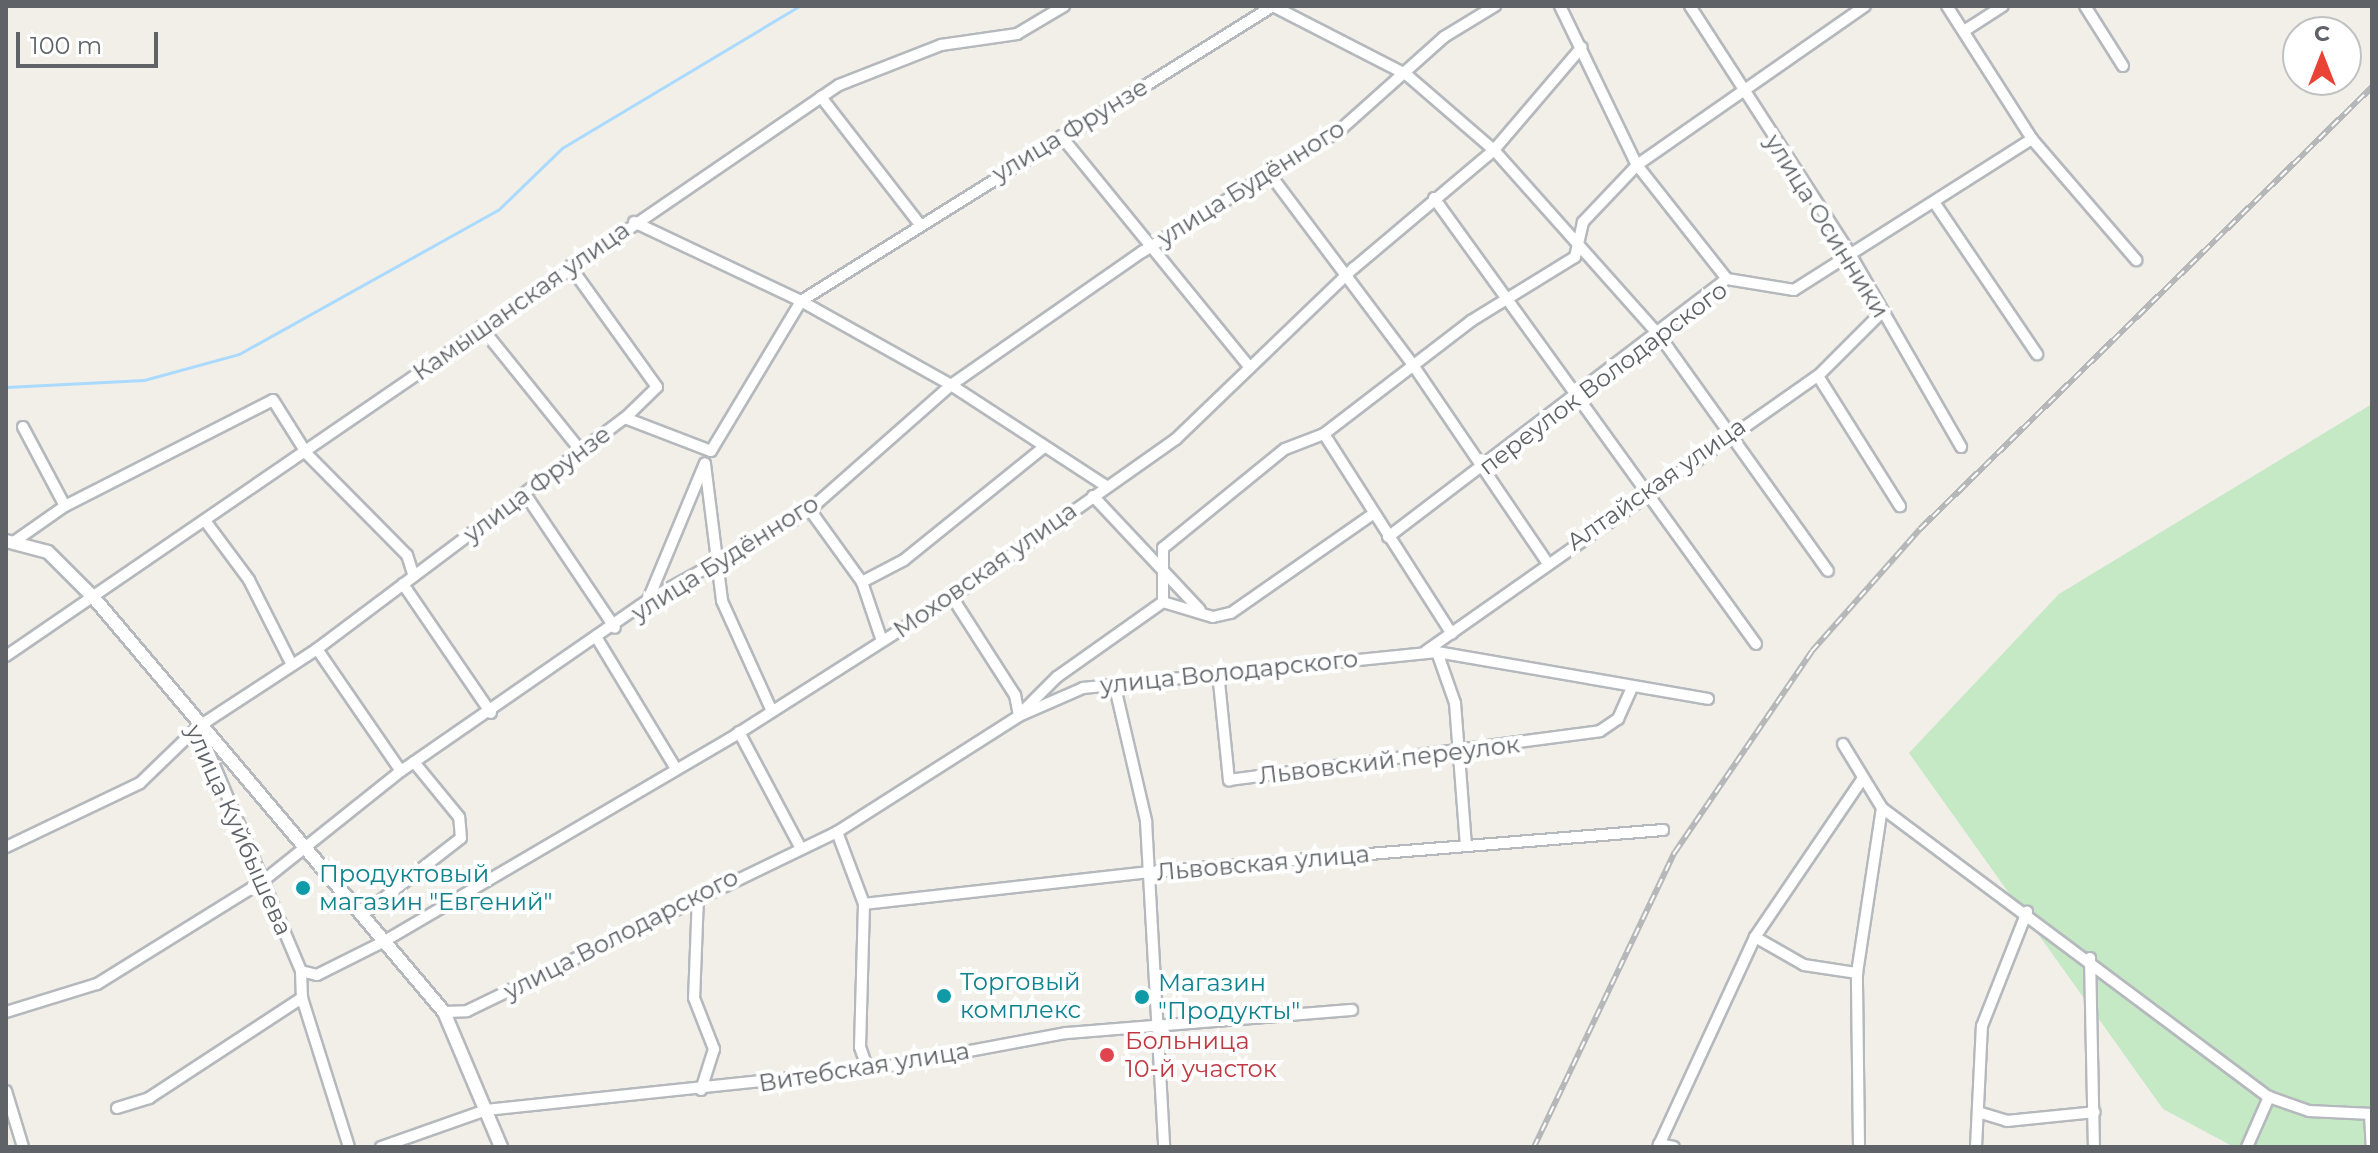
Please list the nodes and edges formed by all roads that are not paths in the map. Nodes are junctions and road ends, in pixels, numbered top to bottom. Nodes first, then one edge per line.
1 (1064, 6) edge
2 (1273, 6) edge
3 (1495, 6) edge
4 (1560, 6) edge
5 (1690, 6) edge
6 (1865, 6) edge
7 (1947, 6) edge
8 (2003, 6) edge
9 (2085, 6) edge
10 (1289, 9) edge
11 (1964, 31) junction
12 (1582, 47) junction
13 (2123, 66) dead end
14 (1407, 75) junction
15 (1739, 91) junction
16 (821, 97) junction
17 (1061, 136) junction
18 (2032, 139) junction
19 (1494, 150) junction
20 (1637, 165) junction
21 (1269, 173) junction
22 (1434, 198) junction
23 (1934, 202) junction
24 (634, 222) junction
25 (918, 222) junction
26 (1578, 238) junction
27 (1153, 245) junction
28 (1849, 252) junction
29 (2136, 260) dead end
30 (570, 266) junction
31 (1344, 277) junction
32 (1727, 279) junction
33 (801, 301) junction
34 (1504, 305) junction
35 (1882, 312) junction
36 (481, 327) junction
37 (1659, 335) junction
38 (2037, 354) dead end
39 (1413, 365) junction
40 (1250, 368) junction
41 (1818, 376) junction
42 (951, 385) junction
43 (1576, 393) junction
44 (625, 418) junction
45 (23, 427) dead end
46 (1324, 434) junction
47 (1727, 434) junction
48 (1044, 447) junction
49 (1961, 447) dead end
50 (711, 451) junction
51 (582, 452) junction
52 (307, 454) junction
53 (705, 464) junction
54 (1485, 466) junction
55 (1106, 486) junction
56 (1643, 492) junction
57 (525, 494) junction
58 (1093, 496) junction
59 (65, 506) junction
60 (1900, 506) dead end
61 (810, 510) junction
62 (1373, 514) junction
63 (206, 522) junction
64 (1388, 537) junction
65 (10, 541) edge
66 (721, 560) junction
67 (1546, 561) junction
68 (1158, 565) junction
69 (1828, 571) dead end
70 (414, 576) junction
71 (862, 582) junction
72 (403, 584) junction
73 (952, 597) junction
74 (94, 598) junction
75 (648, 600) junction
76 (1163, 602) junction
77 (1200, 610) junction
78 (615, 628) junction
79 (1452, 634) junction
80 (598, 640) junction
81 (882, 641) junction
82 (1756, 644) dead end
83 (317, 649) junction
84 (1425, 652) junction
85 (1437, 652) junction
86 (6, 656) edge
87 (292, 665) junction
88 (1218, 672) junction
89 (1114, 683) junction
90 (1632, 688) junction
91 (1708, 699) dead end
92 (772, 711) junction
93 (491, 713) junction
94 (1019, 716) junction
95 (198, 727) junction
96 (739, 732) junction
97 (1843, 744) dead end
98 (1461, 753) junction
99 (414, 762) junction
100 (676, 769) junction
101 (401, 771) junction
102 (1861, 781) junction
103 (1882, 808) junction
104 (1663, 830) dead end
105 (837, 832) junction
106 (799, 845) junction
107 (1466, 846) junction
108 (6, 847) edge
109 (303, 848) junction
110 (1149, 872) junction
111 (263, 881) junction
112 (698, 896) junction
113 (864, 904) junction
114 (2027, 912) junction
115 (362, 915) junction
116 (1755, 937) junction
117 (383, 942) junction
118 (2090, 958) junction
119 (301, 971) junction
120 (1857, 973) junction
121 (302, 998) junction
122 (1352, 1010) dead end
123 (6, 1012) edge
124 (444, 1012) junction
125 (1162, 1025) junction
126 (868, 1070) junction
127 (701, 1090) junction
128 (6, 1091) edge
129 (2269, 1097) junction
130 (117, 1108) dead end
131 (486, 1110) junction
132 (1978, 1112) junction
133 (2095, 1112) junction
134 (2371, 1114) edge
135 (1659, 1145) edge
136 (23, 1147) edge
137 (349, 1147) edge
138 (381, 1147) edge
139 (501, 1147) edge
140 (1164, 1147) edge
141 (1674, 1147) edge
142 (1859, 1147) edge
143 (1976, 1147) edge
144 (2094, 1147) edge
145 (2247, 1147) edge
146 (2372, 1147) edge

1 - 16 street, Камышанская улица
2 - 10 street
2 - 17 street, улица Фрунзе
3 - 14 street, улица Будённого
4 - 12 street
5 - 15 street, улица Осинники
6 - 15 street
7 - 11 street
8 - 11 street
9 - 13 street
10 - 14 street
11 - 18 street
12 - 19 street, Моховская улица
12 - 20 street
14 - 19 street
14 - 21 street, улица Будённого
15 - 20 street
15 - 28 street, улица Осинники
16 - 24 street, Камышанская улица
16 - 25 street
17 - 25 street, улица Фрунзе
17 - 27 street
18 - 23 street, переулок Володарского
18 - 29 street
19 - 22 street, Моховская улица
19 - 26 street
20 - 26 street
20 - 32 street
21 - 27 street, улица Будённого
21 - 31 street
22 - 31 street, Моховская улица
22 - 34 street
23 - 28 street, переулок Володарского
23 - 38 street
24 - 30 street, Камышанская улица
24 - 33 street
25 - 33 street, улица Фрунзе
26 - 34 street
26 - 37 street
27 - 40 street
27 - 42 street, улица Будённого
28 - 32 street, переулок Володарского
28 - 35 street, улица Осинники
30 - 36 street, Камышанская улица
30 - 44 street
31 - 39 street
31 - 40 street, Моховская улица
32 - 37 street, переулок Володарского
33 - 42 street
33 - 50 street, улица Фрунзе
34 - 39 street
34 - 43 street
35 - 41 street, Алтайская улица
35 - 49 street, улица Осинники
36 - 51 street
36 - 52 street, Камышанская улица
37 - 43 street, переулок Володарского
37 - 47 street
39 - 46 street
39 - 54 street
40 - 55 street, Моховская улица
41 - 47 street, Алтайская улица
41 - 60 street
42 - 48 street
42 - 61 street, улица Будённого
43 - 54 street, переулок Володарского
43 - 56 street
44 - 50 street, улица Фрунзе
44 - 51 street, улица Фрунзе
45 - 59 street
46 - 62 street
46 - 68 street
47 - 56 street, Алтайская улица
47 - 69 street
48 - 55 street
48 - 71 street
50 - 53 street
51 - 57 street, улица Фрунзе
52 - 59 street
52 - 63 street, Камышанская улица
52 - 70 street
53 - 66 street
53 - 75 street
54 - 64 street, переулок Володарского
54 - 67 street
55 - 58 street, Моховская улица
56 - 67 street, Алтайская улица
56 - 82 street
57 - 70 street, улица Фрунзе
57 - 78 street
58 - 68 street
58 - 73 street, Моховская улица
59 - 65 street
61 - 66 street, улица Будённого
61 - 71 street
62 - 64 street
62 - 77 street
63 - 74 street, Камышанская улица
63 - 87 street
64 - 79 street
65 - 74 street, улица Куйбышева
66 - 75 street, улица Будённого
66 - 92 street
67 - 79 street, Алтайская улица
68 - 76 street
68 - 77 street
70 - 72 street, улица Фрунзе
71 - 81 street
72 - 83 street, улица Фрунзе
72 - 93 street
73 - 81 street, Моховская улица
73 - 94 street
74 - 86 street, Камышанская улица
74 - 95 street, улица Куйбышева
75 - 78 street, улица Будённого
76 - 77 street
76 - 94 street
78 - 80 street, улица Будённого
79 - 84 street, Алтайская улица
80 - 93 street, улица Будённого
80 - 100 street
81 - 92 street, Моховская улица
83 - 87 street, улица Фрунзе
83 - 101 street
84 - 85 street, улица Володарского
84 - 88 street, улица Володарского
85 - 90 street, улица Володарского
85 - 98 street
87 - 95 street, улица Фрунзе
88 - 89 street, улица Володарского
88 - 98 street, Львовский переулок
89 - 94 street, улица Володарского
89 - 110 street
90 - 91 street, улица Володарского
90 - 98 street, Львовский переулок
92 - 96 street, Моховская улица
93 - 99 street, улица Будённого
94 - 105 street, улица Володарского
95 - 108 street, улица Фрунзе
95 - 109 street
95 - 111 street, улица Куйбышева
96 - 100 street, Моховская улица
96 - 106 street
97 - 102 street
98 - 107 street
99 - 101 street, улица Будённого
99 - 115 street
100 - 117 street, Моховская улица
101 - 109 street, улица Будённого
102 - 103 street
102 - 116 street
103 - 114 street
103 - 120 street
104 - 107 street, Львовская улица
105 - 106 street, улица Володарского
105 - 113 street
106 - 112 street, улица Володарского
107 - 110 street, Львовская улица
109 - 111 street, улица Будённого
109 - 115 street
110 - 113 street, Львовская улица
110 - 125 street
111 - 119 street, улица Куйбышева
111 - 123 street, улица Будённого
112 - 124 street, улица Володарского
112 - 127 street
113 - 126 street
114 - 118 street
114 - 132 street
115 - 117 street
116 - 120 street
116 - 135 street
117 - 119 street, Моховская улица
117 - 124 street
118 - 129 street
118 - 133 street
119 - 121 street, улица Куйбышева
120 - 142 street
121 - 130 street
121 - 137 street, улица Куйбышева
122 - 125 street, Витебская улица
124 - 131 street
125 - 126 street, Витебская улица
125 - 140 street
126 - 127 street, Витебская улица
127 - 131 street, Витебская улица
128 - 136 street
129 - 134 street
129 - 145 street
131 - 138 street, Витебская улица
131 - 139 street
132 - 133 street
132 - 143 street
133 - 144 street
134 - 146 street
135 - 141 street

